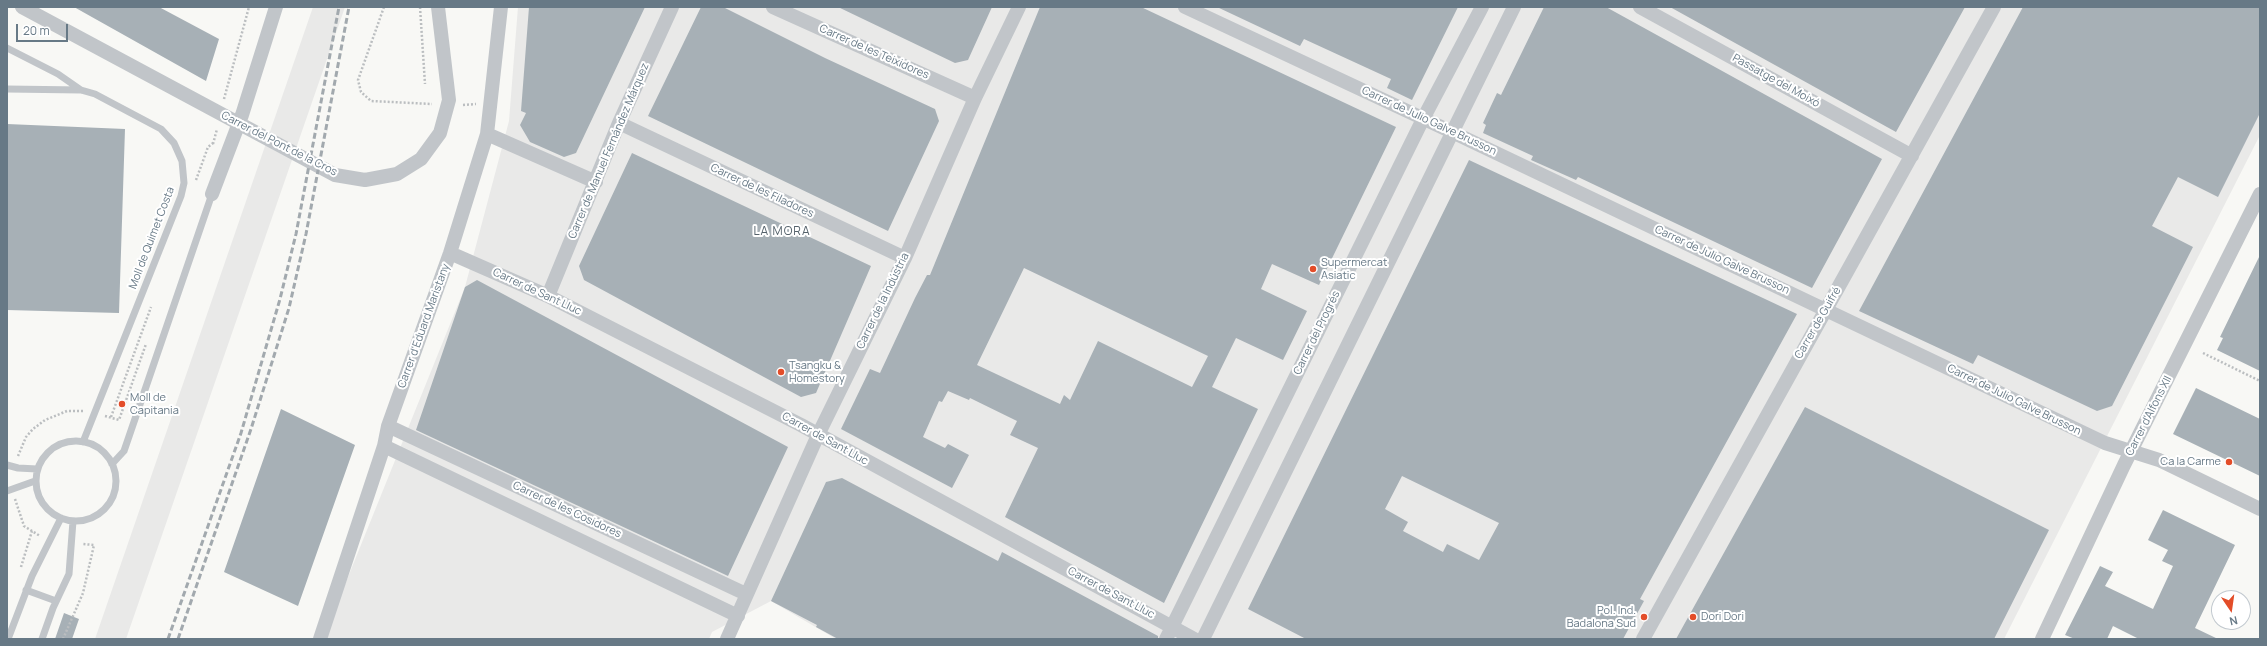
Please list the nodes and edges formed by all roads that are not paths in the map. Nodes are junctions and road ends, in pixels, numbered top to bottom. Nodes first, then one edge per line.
1 (22, 7) edge
2 (276, 7) edge
3 (438, 7) edge
4 (501, 7) edge
5 (672, 7) edge
6 (773, 7) edge
7 (1019, 7) edge
8 (1185, 7) edge
9 (1482, 7) edge
10 (1514, 7) edge
11 (1640, 7) edge
12 (1994, 7) edge
13 (7, 48) edge
14 (7, 89) edge
15 (81, 90) junction
16 (976, 98) junction
17 (1422, 119) junction
18 (619, 123) junction
19 (1452, 132) junction
20 (487, 134) junction
21 (1912, 156) junction
22 (596, 182) junction
23 (212, 194) joint
24 (2260, 194) edge
25 (450, 252) junction
26 (905, 258) junction
27 (548, 296) junction
28 (1825, 309) junction
29 (388, 426) junction
30 (818, 435) junction
31 (83, 442) junction
32 (384, 446) junction
33 (2132, 451) junction
34 (112, 464) junction
35 (7, 465) edge
36 (38, 469) junction
37 (36, 481) junction
38 (7, 491) edge
39 (2260, 509) edge
40 (61, 518) junction
41 (73, 521) junction
42 (26, 590) junction
43 (746, 594) junction
44 (56, 601) junction
45 (738, 616) junction
46 (1170, 633) edge
47 (8, 639) edge
48 (42, 639) edge
49 (320, 639) edge
50 (727, 639) edge
51 (1194, 639) edge
52 (1203, 639) edge
53 (1643, 639) edge
54 (2042, 639) edge

1 - 3 street, Carrer del Pont de la Cros
2 - 23 street
4 - 20 street, Carrer d'Eduard Maristany
5 - 18 street, Carrer de Manuel Fernández Márquez
6 - 16 street, Carrer de les Teixidores
7 - 16 street, Carrer de la Indústria
8 - 17 street, Carrer de Julio Galve Brusson
9 - 17 street, Carrer del Progrés
10 - 19 street
11 - 21 street, Passatge del Moixó
12 - 21 street, Carrer de Guifré
13 - 15 lane
14 - 15 lane, Moll de Quimet Costa
15 - 31 lane, Moll de Quimet Costa
16 - 26 street, Carrer de la Indústria
17 - 19 street, Carrer de Julio Galve Brusson
17 - 46 street, Carrer del Progrés
18 - 22 street, Carrer de Manuel Fernández Márquez
18 - 26 street, Carrer de les Filadores
19 - 28 street, Carrer de Julio Galve Brusson
19 - 52 street
20 - 22 street
20 - 25 street, Carrer d'Eduard Maristany
21 - 28 street, Carrer de Guifré
22 - 27 street, Carrer de Manuel Fernández Márquez
23 - 34 lane
24 - 33 street, Carrer d'Alfons XII
25 - 27 street, Carrer de Sant Lluc
25 - 29 street, Carrer d'Eduard Maristany
26 - 30 street, Carrer de la Indústria
27 - 30 street, Carrer de Sant Lluc
28 - 33 street, Carrer de Julio Galve Brusson
28 - 53 street, Carrer de Guifré
29 - 32 street, Carrer d'Eduard Maristany
29 - 43 street, Carrer de les Cosidores
30 - 43 street, Carrer de la Indústria
30 - 46 street, Carrer de Sant Lluc
31 - 34 lane
31 - 36 lane
32 - 45 street, Carrer de les Cosidores
32 - 49 street, Carrer d'Eduard Maristany
33 - 39 street, Carrer de Julio Galve Brusson
33 - 54 street, Carrer d'Alfons XII
34 - 41 lane
35 - 36 lane
36 - 37 lane
37 - 38 lane
37 - 40 lane
40 - 41 lane
40 - 42 lane
41 - 44 lane
42 - 44 lane
42 - 47 lane
43 - 45 street, Carrer de la Indústria
44 - 48 lane
45 - 50 street, Carrer de la Indústria
46 - 51 street, Carrer de Sant Lluc

